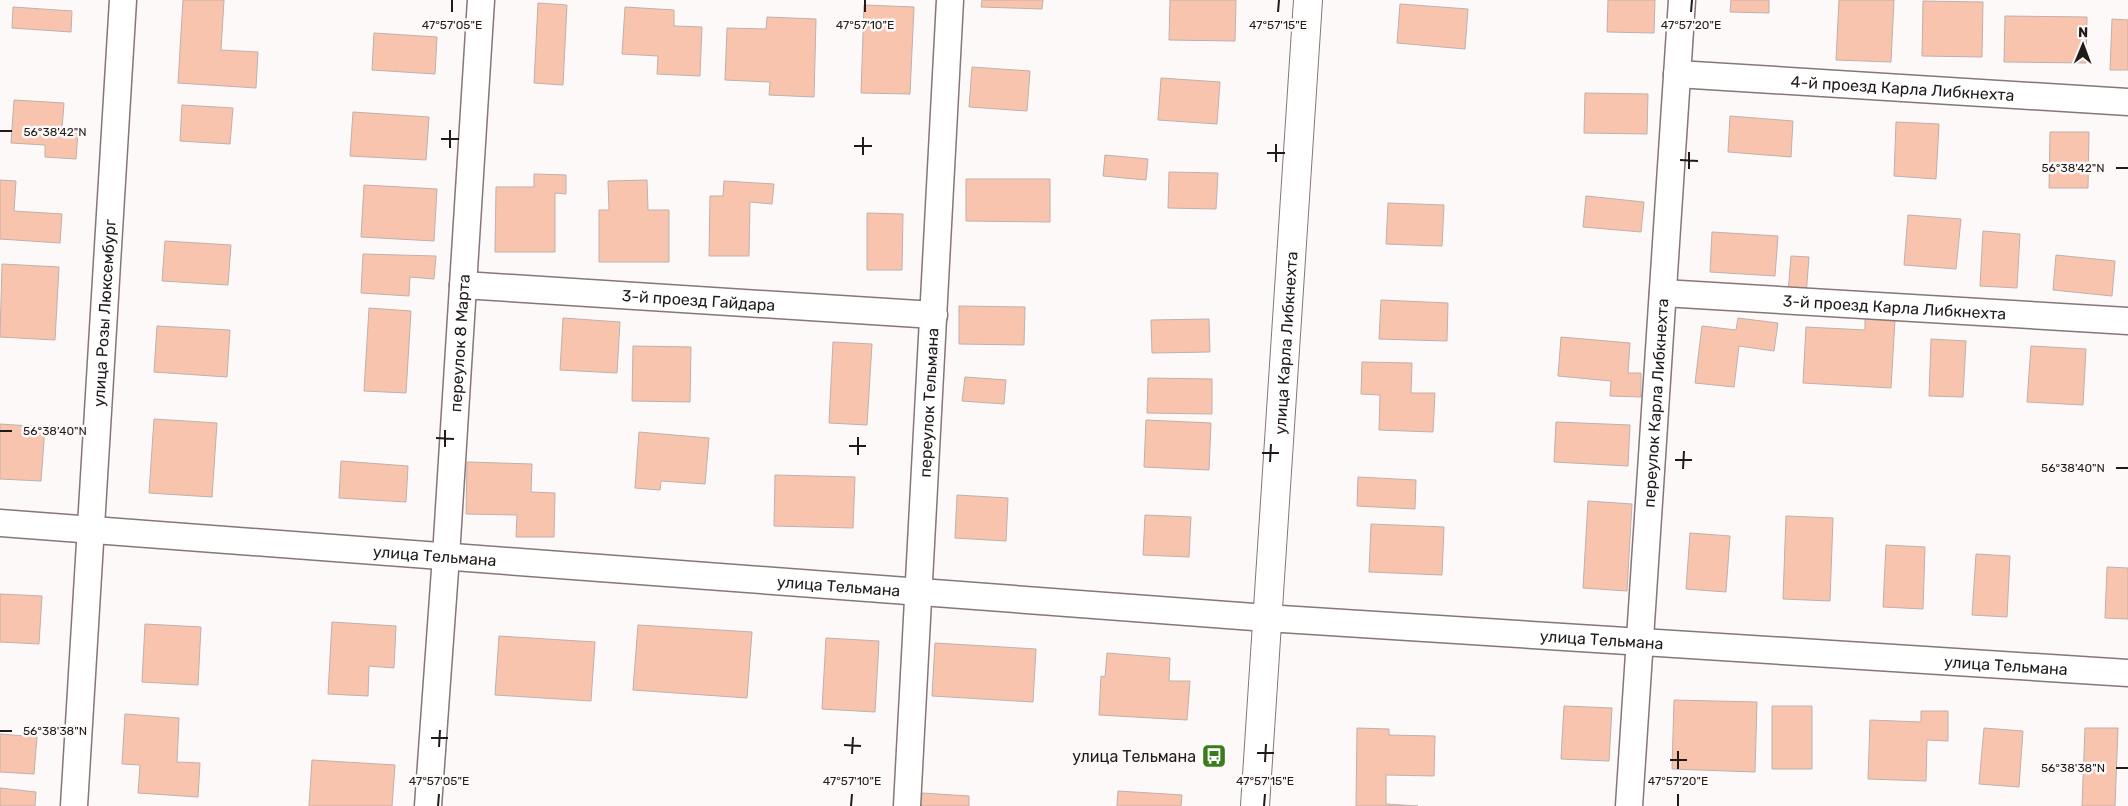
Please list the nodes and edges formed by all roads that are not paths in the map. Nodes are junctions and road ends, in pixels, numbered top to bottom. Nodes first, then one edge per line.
1 (123, 0) edge
2 (481, 0) edge
3 (950, 0) edge
4 (1308, 0) edge
5 (1682, 0) edge
6 (1677, 74) junction
7 (2128, 102) edge
8 (463, 285) junction
9 (1663, 293) junction
10 (934, 314) junction
11 (2128, 321) edge
12 (0, 523) edge
13 (91, 530) junction
14 (446, 556) junction
15 (919, 592) junction
16 (1267, 618) junction
17 (1640, 642) junction
18 (2128, 673) edge
19 (74, 806) edge
20 (428, 806) edge
21 (907, 806) edge
22 (1255, 806) edge
23 (1629, 806) edge

1 - 13 street, улица Розы Люксембург
2 - 8 street, переулок 8 Марта
3 - 10 street, переулок Тельмана
4 - 16 main road, улица Карла Либкнехта
5 - 6 street, переулок Карла Либкнехта
6 - 7 street, 4-й проезд Карла Либкнехта
6 - 9 street, переулок Карла Либкнехта
8 - 10 street, 3-й проезд Гайдара
8 - 14 street, переулок 8 Марта
9 - 11 street, 3-й проезд Карла Либкнехта
9 - 17 street, переулок Карла Либкнехта
10 - 15 street, переулок Тельмана
12 - 13 street, улица Тельмана
13 - 14 street, улица Тельмана
13 - 19 street, улица Розы Люксембург
14 - 15 street, улица Тельмана
14 - 20 street, переулок 8 Марта
15 - 16 street, улица Тельмана
15 - 21 street, переулок Тельмана
16 - 17 street, улица Тельмана
16 - 22 main road, улица Карла Либкнехта
17 - 18 street, улица Тельмана
17 - 23 street, переулок Карла Либкнехта

